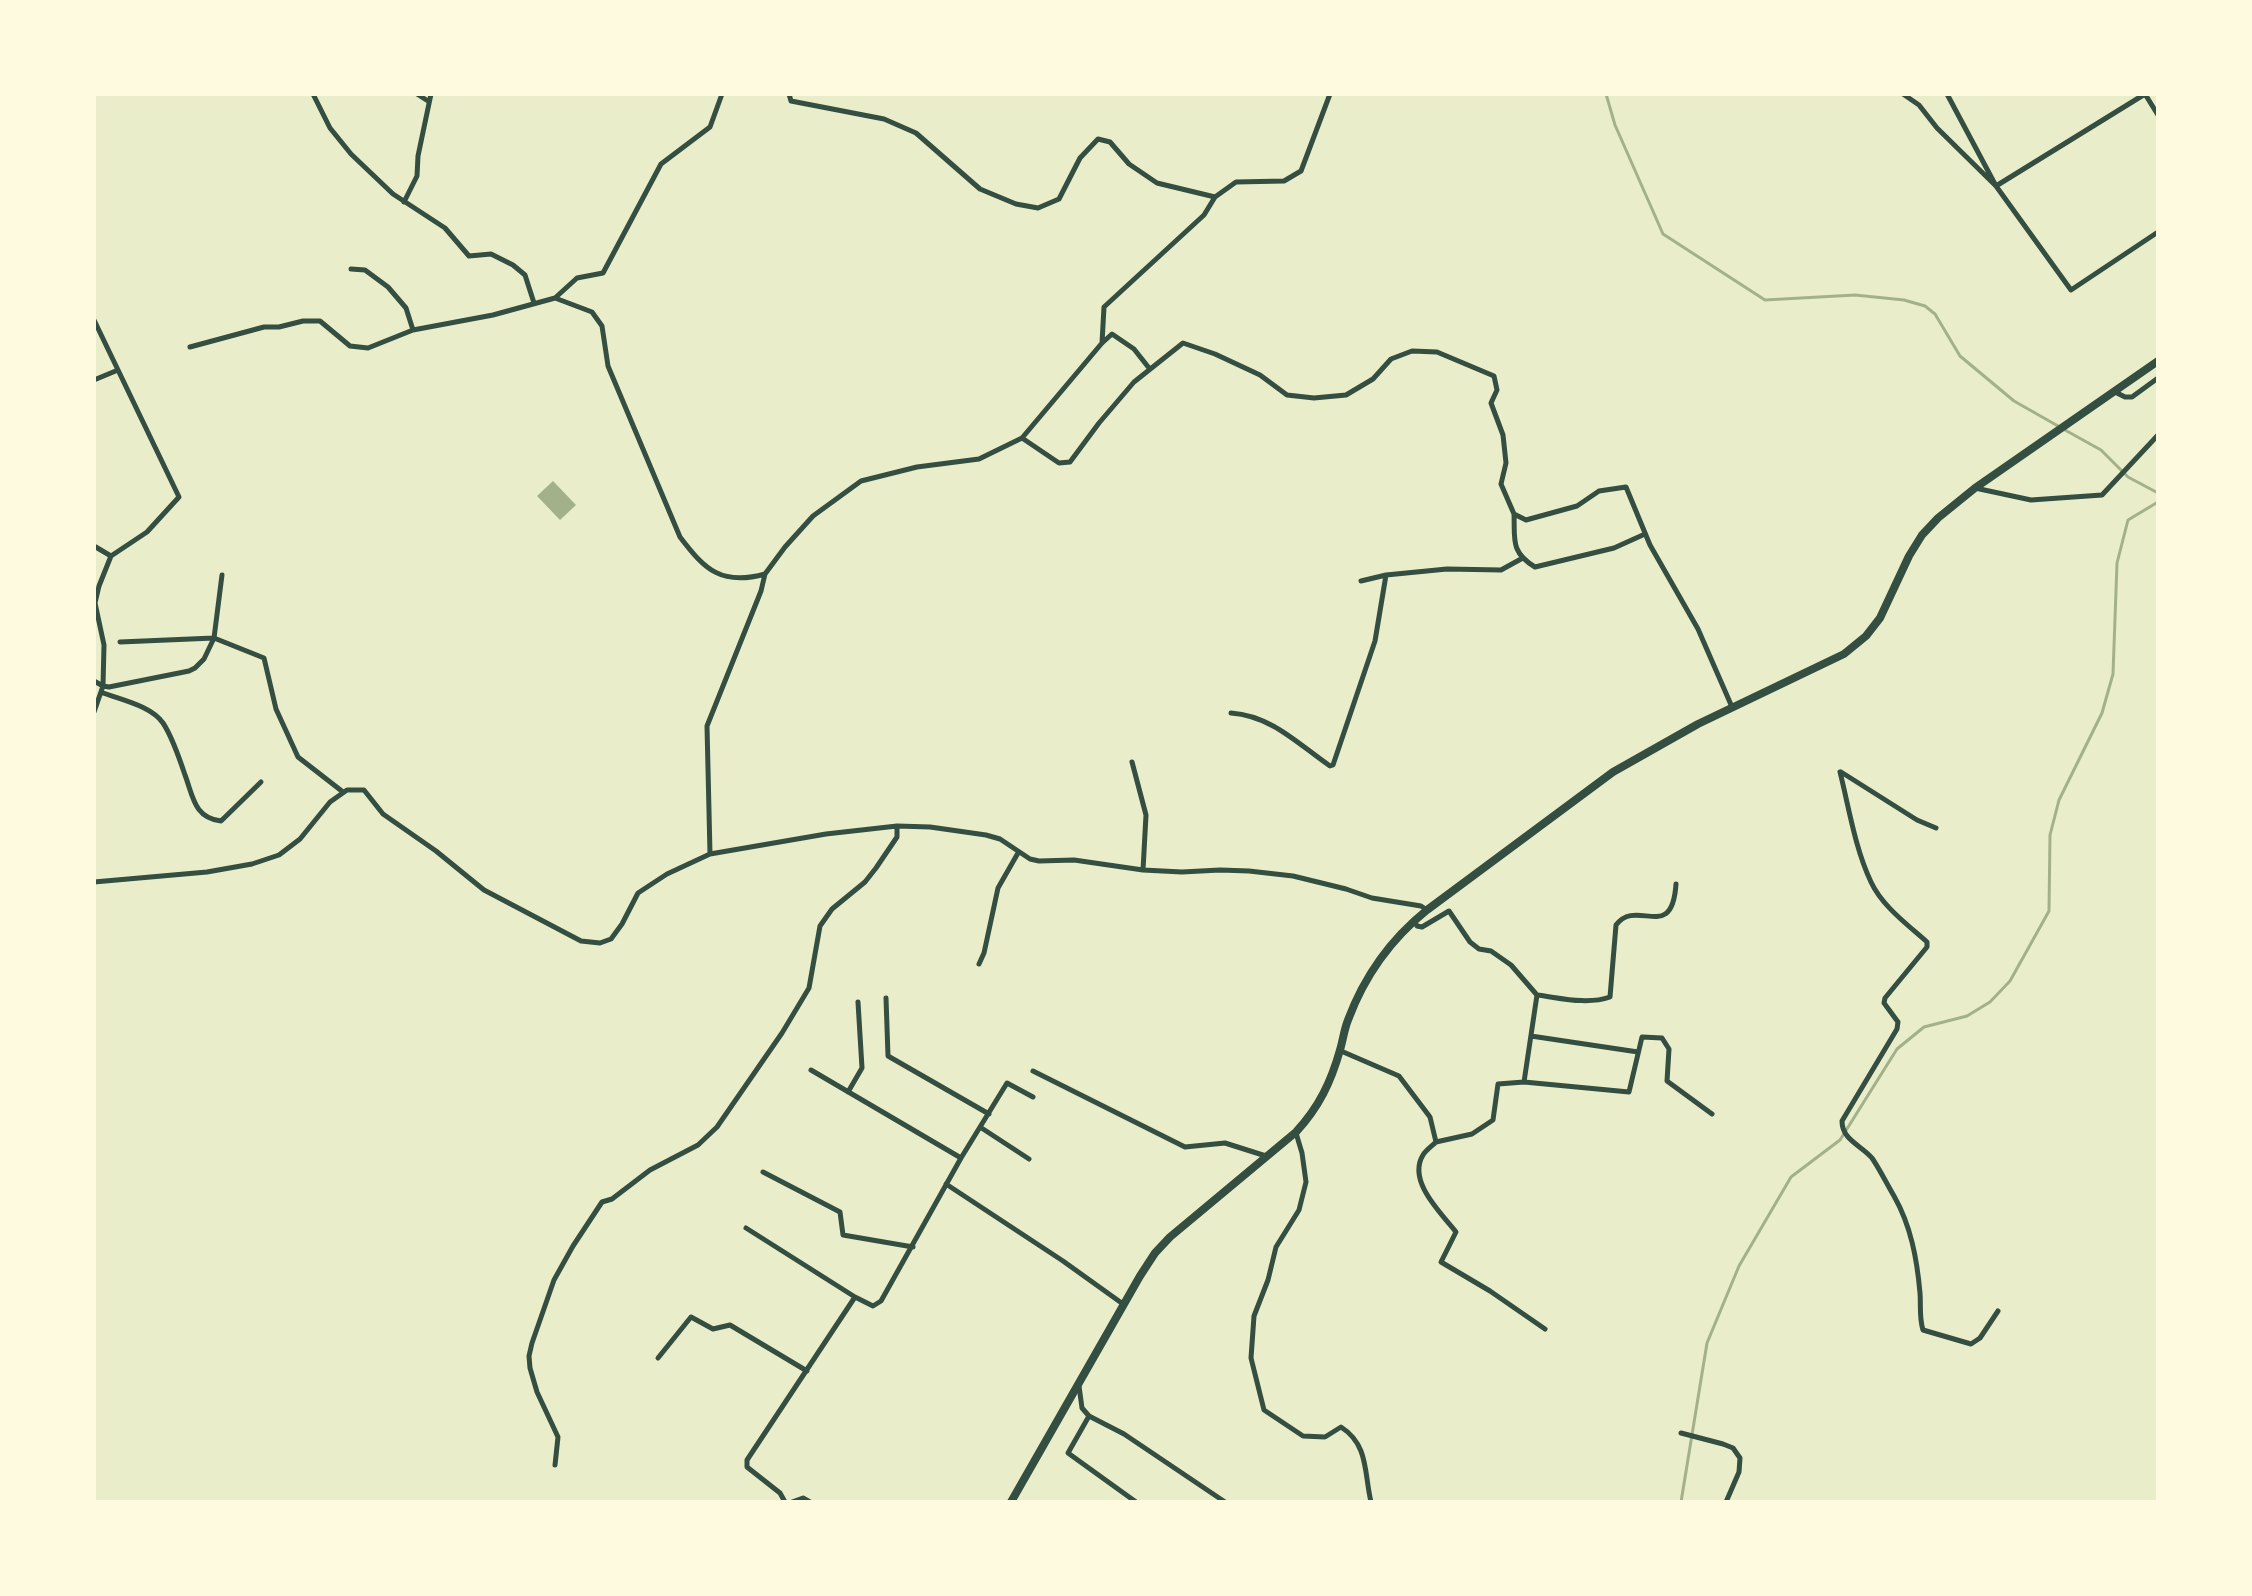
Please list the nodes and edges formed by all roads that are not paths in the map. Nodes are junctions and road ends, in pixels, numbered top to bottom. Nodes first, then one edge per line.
1 (313, 94) edge
2 (417, 94) edge
3 (431, 94) edge
4 (722, 94) edge
5 (789, 94) edge
6 (1330, 94) edge
7 (1903, 94) edge
8 (1947, 94) edge
9 (428, 101) junction
10 (2158, 115) edge
11 (1996, 186) junction
12 (1215, 197) junction
13 (404, 202) junction
14 (2158, 232) edge
15 (351, 269) dead end
16 (555, 298) junction
17 (534, 303) junction
18 (94, 320) edge
19 (413, 330) junction
20 (1102, 343) junction
21 (190, 347) dead end
22 (2158, 361) edge
23 (1149, 368) junction
24 (118, 370) junction
25 (2158, 378) edge
26 (94, 380) edge
27 (2115, 391) junction
28 (2158, 435) edge
29 (1022, 438) junction
30 (1975, 488) junction
31 (1514, 514) junction
32 (1645, 534) junction
33 (94, 546) edge
34 (111, 556) junction
35 (1521, 559) junction
36 (765, 574) junction
37 (222, 575) dead end
38 (1386, 575) junction
39 (1361, 581) dead end
40 (214, 638) junction
41 (120, 642) dead end
42 (94, 681) edge
43 (102, 689) junction
44 (1733, 708) junction
45 (94, 712) edge
46 (1231, 713) dead end
47 (1132, 762) dead end
48 (261, 782) dead end
49 (343, 793) junction
50 (897, 826) junction
51 (1936, 828) dead end
52 (1018, 853) junction
53 (710, 854) junction
54 (1143, 870) junction
55 (95, 881) edge
56 (1676, 884) dead end
57 (1427, 910) junction
58 (1414, 920) junction
59 (979, 964) dead end
60 (1537, 995) junction
61 (886, 998) dead end
62 (858, 1002) dead end
63 (1531, 1036) junction
64 (1340, 1051) junction
65 (1638, 1052) junction
66 (811, 1070) dead end
67 (1033, 1071) dead end
68 (1524, 1082) junction
69 (848, 1092) junction
70 (1033, 1097) dead end
71 (989, 1114) junction
72 (1712, 1114) dead end
73 (980, 1127) junction
74 (1296, 1132) junction
75 (1436, 1142) junction
76 (1267, 1156) junction
77 (961, 1158) junction
78 (1029, 1159) dead end
79 (763, 1172) dead end
80 (946, 1184) junction
81 (746, 1228) dead end
82 (913, 1247) junction
83 (855, 1297) junction
84 (1123, 1304) junction
85 (1998, 1311) dead end
86 (1545, 1329) dead end
87 (658, 1358) dead end
88 (807, 1371) junction
89 (1079, 1382) junction
90 (1089, 1416) junction
91 (1681, 1433) dead end
92 (555, 1465) dead end
93 (785, 1502) edge
94 (792, 1502) edge
95 (810, 1502) edge
96 (1011, 1502) edge
97 (1136, 1502) edge
98 (1225, 1502) edge
99 (1371, 1502) edge
100 (1726, 1502) edge

1 - 13 street
2 - 9 street
3 - 9 street
4 - 16 street
5 - 12 street
6 - 12 street
7 - 11 street
8 - 11 street
9 - 13 street
10 - 11 street
11 - 14 street
12 - 20 street
13 - 17 street
15 - 19 street
16 - 17 street
16 - 36 street
17 - 19 street
18 - 24 street
19 - 21 street
20 - 23 street
20 - 29 street
22 - 27 highway
23 - 29 street
23 - 31 street
24 - 26 street
24 - 34 street
25 - 27 street
27 - 30 highway
28 - 30 street
29 - 36 street
30 - 44 highway
31 - 32 street
31 - 35 street
32 - 35 street
32 - 44 street
33 - 34 street
34 - 43 street
35 - 38 street
36 - 53 street
37 - 40 street
38 - 39 street
38 - 46 street
40 - 41 street
40 - 43 street
40 - 49 street
42 - 43 street
43 - 45 street
43 - 48 street
44 - 57 highway
47 - 54 street
49 - 53 street
49 - 55 street
50 - 52 street
50 - 53 street
50 - 92 street
51 - 85 street
52 - 54 street
52 - 59 street
54 - 57 street
56 - 60 street
57 - 58 highway
58 - 60 street
58 - 64 highway
60 - 63 street
61 - 71 street
62 - 69 street
63 - 65 street
63 - 68 street
64 - 74 highway
64 - 75 street
65 - 68 street
65 - 72 street
66 - 69 street
67 - 76 street
68 - 75 street
69 - 77 street
70 - 71 street
71 - 73 street
73 - 77 street
73 - 78 street
74 - 76 highway
74 - 99 street
75 - 86 street
76 - 84 highway
77 - 80 street
79 - 82 street
80 - 82 street
80 - 84 street
81 - 83 street
82 - 83 street
83 - 88 street
84 - 89 highway
87 - 88 street
88 - 93 street
89 - 90 street
89 - 96 highway
90 - 97 street
90 - 98 street
91 - 100 street
94 - 95 street

